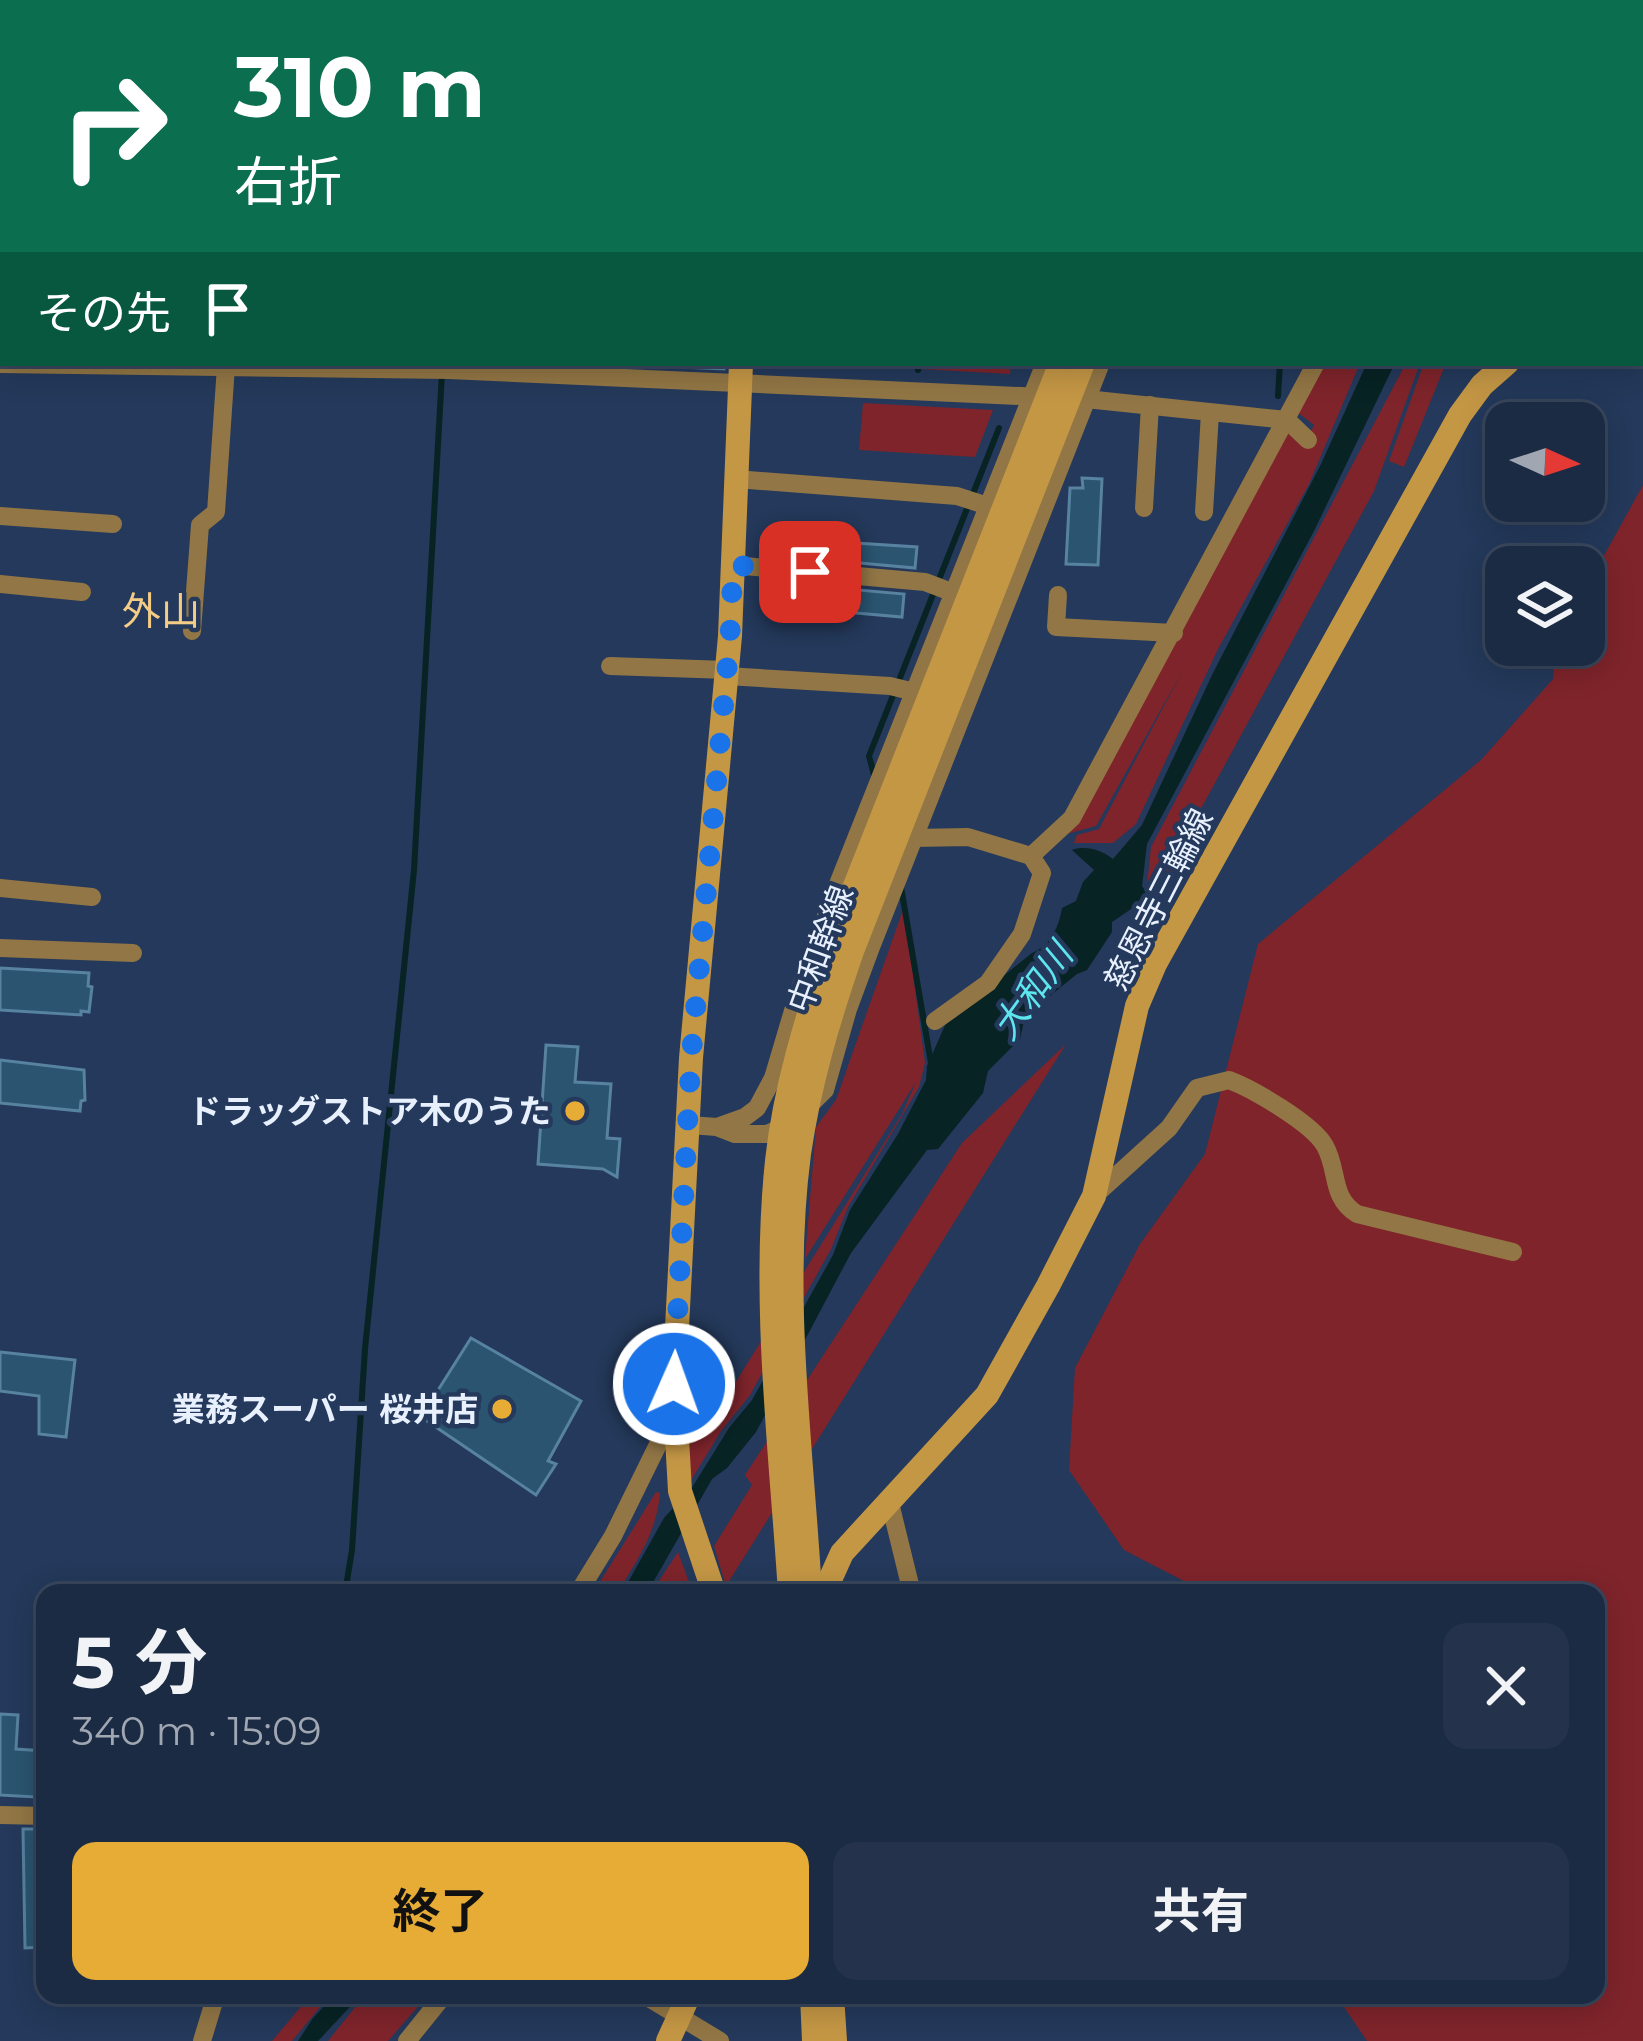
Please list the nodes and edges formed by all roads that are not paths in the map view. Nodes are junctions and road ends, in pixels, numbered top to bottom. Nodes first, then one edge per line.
1 (226, 366) joint
2 (1044, 366) edge
3 (1060, 366) edge
4 (1082, 366) edge
5 (1100, 366) edge
6 (1314, 366) edge
7 (1504, 366) edge
8 (439, 368) edge
9 (741, 373) edge
10 (1032, 397) junction
11 (1086, 399) junction
12 (1150, 405) junction
13 (1210, 413) junction
14 (1287, 420) junction
15 (1308, 440) dead end
16 (736, 479) junction
17 (988, 506) junction
18 (1144, 508) dead end
19 (1204, 512) dead end
20 (0, 516) edge
21 (113, 524) dead end
22 (733, 565) junction
23 (0, 584) edge
24 (82, 592) dead end
25 (955, 593) junction
26 (1058, 595) dead end
27 (192, 631) dead end
28 (1174, 633) junction
29 (610, 665) dead end
30 (727, 673) junction
31 (915, 692) junction
32 (914, 838) junction
33 (1031, 856) junction
34 (0, 888) edge
35 (92, 897) dead end
36 (0, 948) edge
37 (133, 953) dead end
38 (935, 1021) dead end
39 (689, 1125) junction
40 (717, 1127) junction
41 (1094, 1196) junction
42 (1513, 1252) dead end
43 (674, 1412) junction
44 (890, 1499) junction
45 (584, 1584) edge
46 (711, 1584) edge
47 (789, 1584) edge
48 (810, 1584) edge
49 (828, 1584) edge
50 (910, 1584) edge
51 (0, 1815) edge
52 (36, 1816) edge
53 (213, 2004) edge
54 (437, 2004) edge
55 (651, 2004) edge
56 (810, 2004) edge
57 (835, 2004) edge
58 (673, 2030) edge
59 (202, 2041) edge
60 (407, 2041) edge
61 (720, 2041) edge
62 (811, 2041) edge
63 (837, 2041) edge

1 - 8 street
1 - 27 street
2 - 10 street
3 - 47 main road, 中和幹線
4 - 48 main road, 中和幹線
5 - 11 street
6 - 14 street
7 - 41 main road, 慈恩寺三輪線
8 - 9 street
9 - 10 street
9 - 16 main road
10 - 11 street
10 - 17 street
11 - 12 street
11 - 32 street
12 - 13 street
12 - 18 street
13 - 14 street
13 - 19 street
14 - 15 street
14 - 28 street
16 - 17 street
16 - 22 main road
17 - 25 street
20 - 21 street
22 - 25 street
22 - 30 main road
23 - 24 street
25 - 31 street
26 - 28 street
28 - 33 street
29 - 30 street
30 - 31 street
30 - 39 main road
31 - 40 street
32 - 33 street
32 - 40 street
33 - 38 street
34 - 35 street
36 - 37 street
39 - 40 street
39 - 43 main road
41 - 42 street
41 - 44 main road, 慈恩寺三輪線
43 - 45 street
43 - 46 main road
44 - 49 main road, 慈恩寺三輪線
44 - 50 street
51 - 52 street
53 - 59 street
54 - 60 street
55 - 58 street
56 - 62 main road
57 - 63 main road
58 - 61 street

